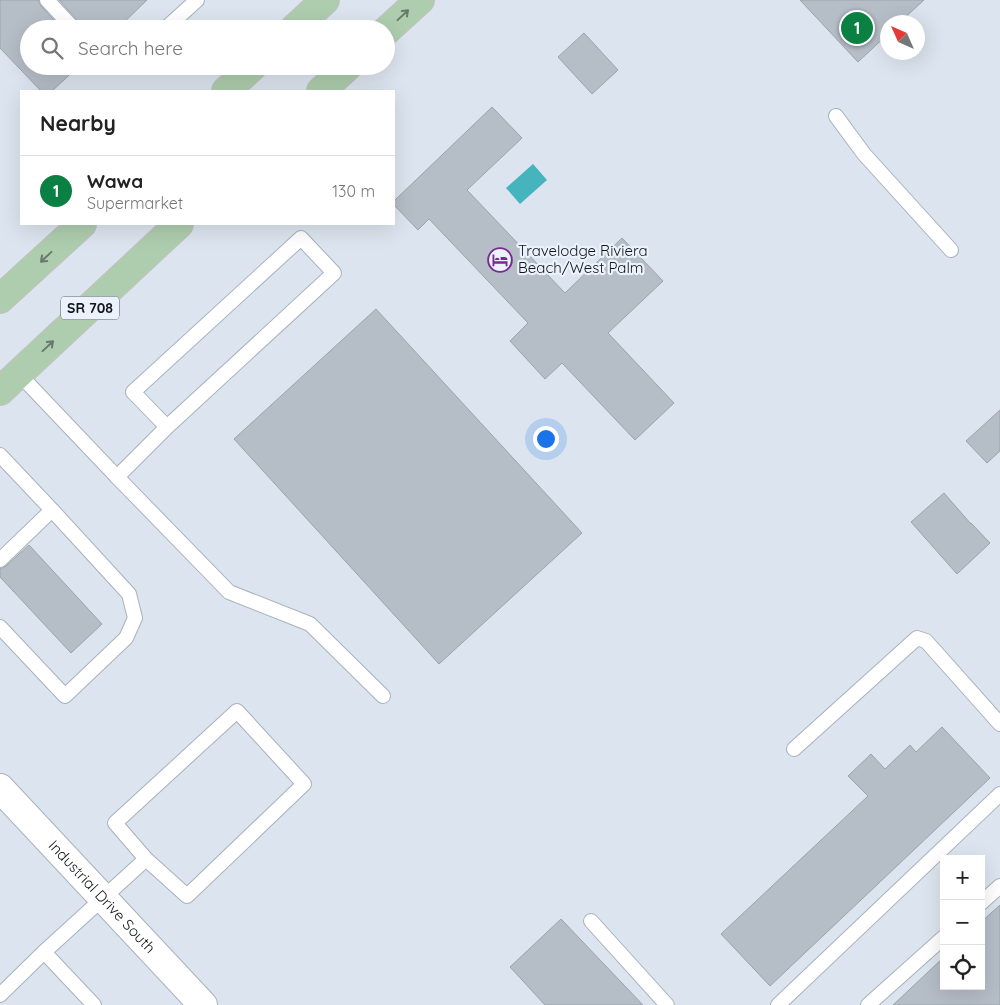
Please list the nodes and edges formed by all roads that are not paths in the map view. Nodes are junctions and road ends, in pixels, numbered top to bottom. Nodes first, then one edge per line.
1 (47, 0) edge
2 (325, 0) edge
3 (420, 0) edge
4 (188, 3) edge
5 (66, 20) edge
6 (173, 20) edge
7 (304, 20) edge
8 (395, 23) edge
9 (243, 75) edge
10 (338, 75) edge
11 (227, 90) edge
12 (322, 90) edge
13 (836, 116) dead end
14 (81, 225) edge
15 (178, 225) edge
16 (951, 250) dead end
17 (0, 300) edge
18 (9, 382) edge
19 (167, 428) junction
20 (0, 455) edge
21 (117, 477) junction
22 (52, 510) junction
23 (0, 560) edge
24 (0, 627) edge
25 (382, 696) dead end
26 (1000, 724) edge
27 (794, 749) dead end
28 (0, 788) edge
29 (1000, 794) edge
30 (146, 859) junction
31 (1000, 886) edge
32 (104, 899) junction
33 (984, 900) edge
34 (591, 921) dead end
35 (940, 941) edge
36 (44, 952) junction
37 (0, 995) edge
38 (94, 1005) edge
39 (203, 1005) edge
40 (667, 1005) edge
41 (778, 1005) edge
42 (868, 1005) edge

1 - 5 lane
2 - 7 main road
8 -> 3 main road
4 - 6 lane
9 - 11 main road
10 - 12 main road
13 - 16 lane
14 -> 17 main road
18 -> 15 main road, SR 708
18 - 21 lane
19 - 19 lane
19 - 21 lane
20 - 22 lane
21 - 25 lane
22 - 23 lane
22 - 24 lane
26 - 27 lane
28 - 32 street, Industrial Drive South
29 - 41 lane
30 - 30 lane
30 - 32 lane
31 - 33 lane
32 - 36 lane
32 - 39 street, Industrial Drive South
34 - 40 lane
35 - 42 lane
36 - 37 lane
36 - 38 lane

